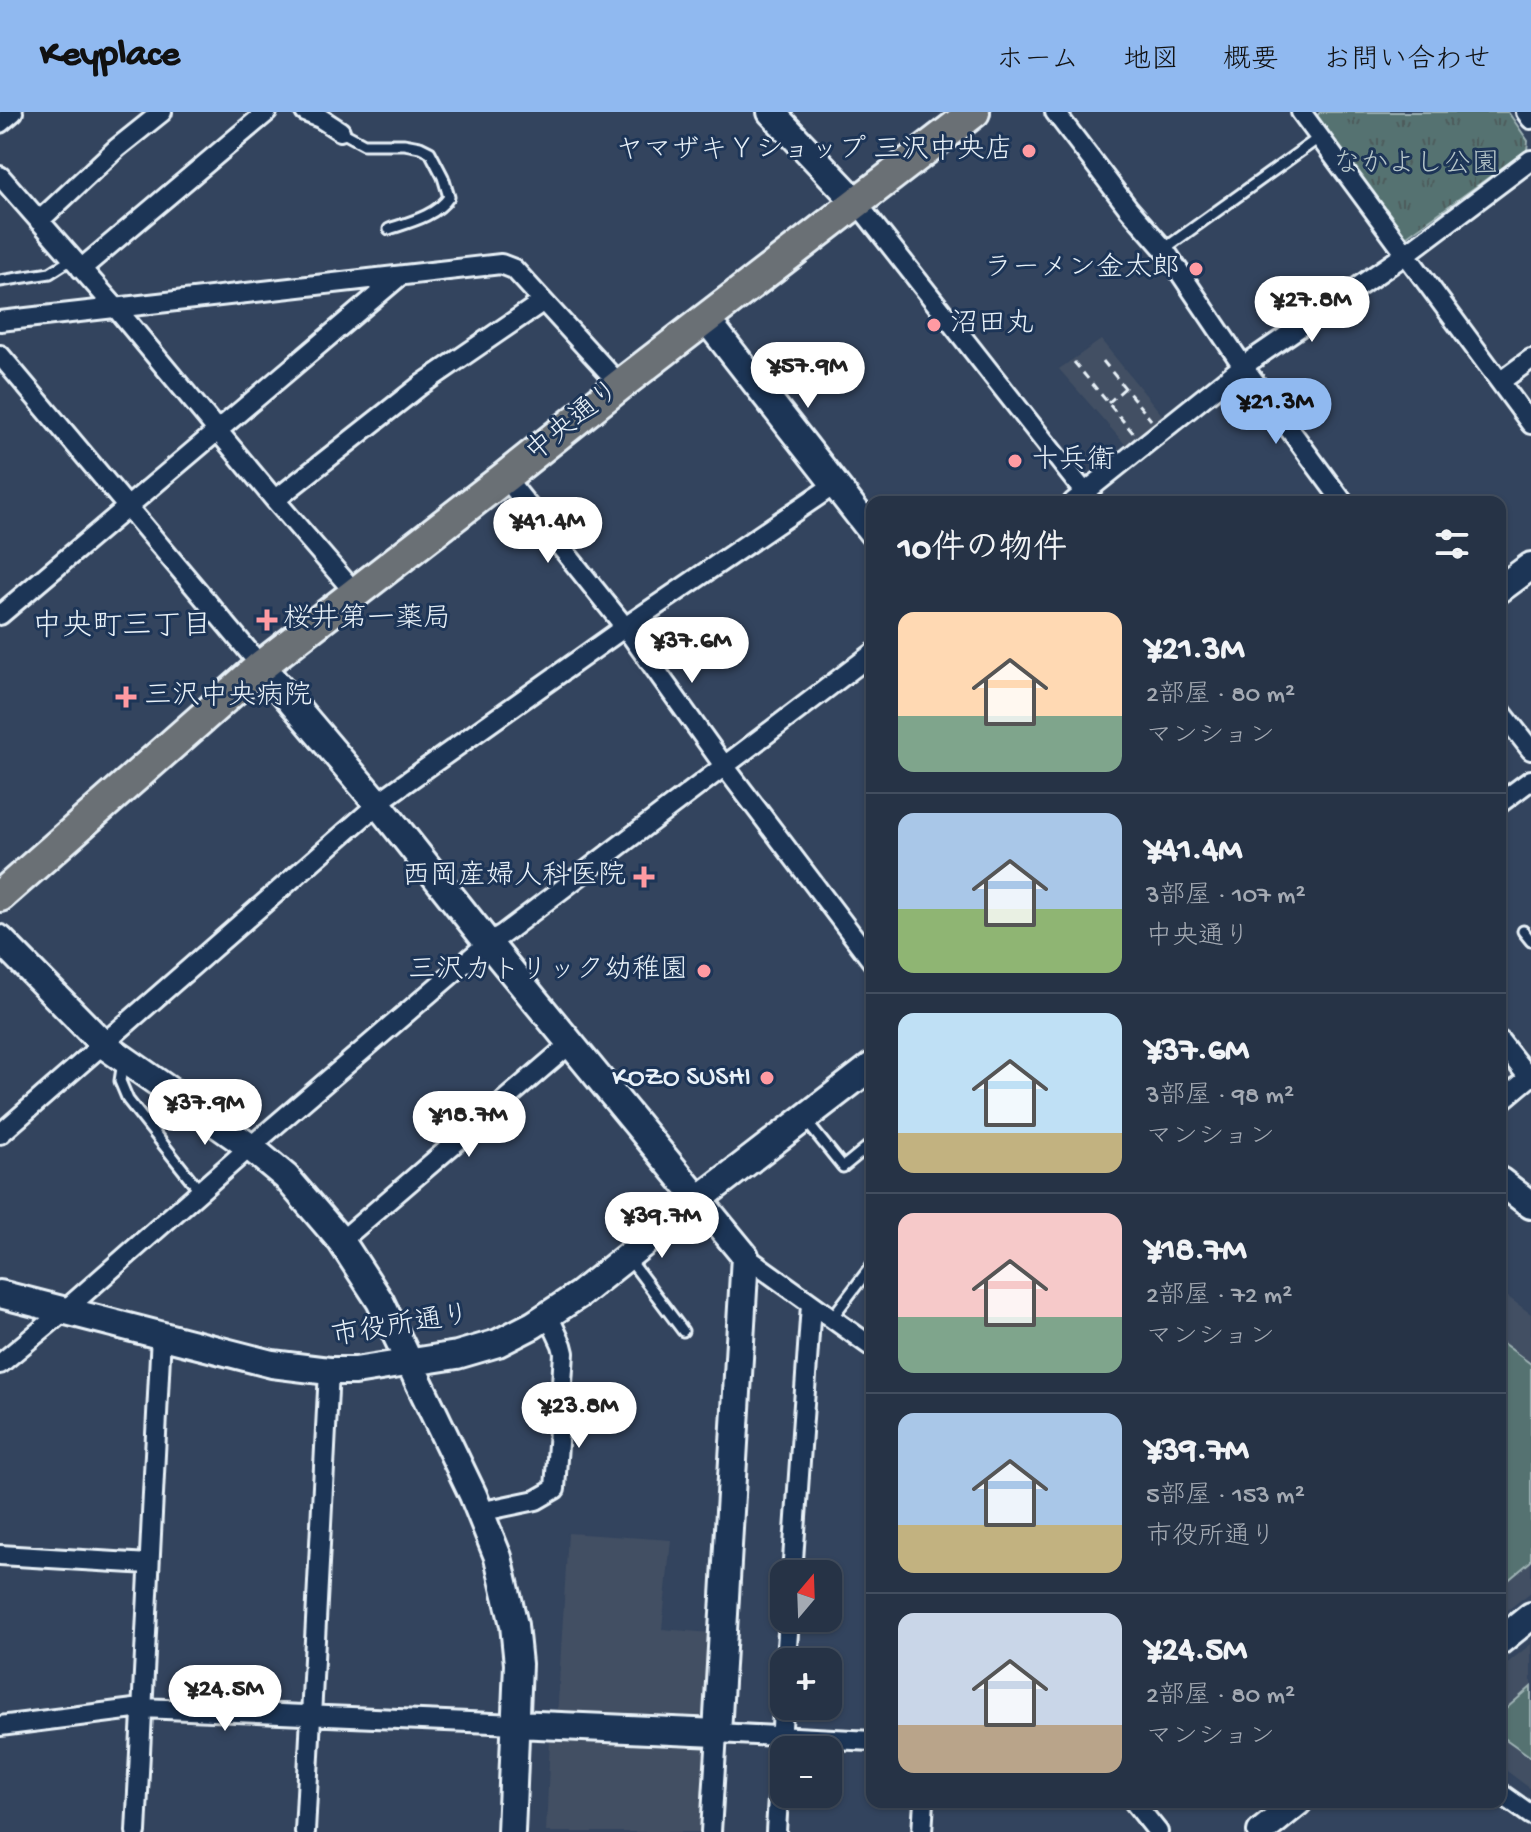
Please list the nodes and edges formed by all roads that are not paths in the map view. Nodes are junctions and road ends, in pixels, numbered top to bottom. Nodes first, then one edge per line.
1 (13, 112) edge
2 (162, 112) edge
3 (267, 112) edge
4 (305, 112) edge
5 (771, 112) edge
6 (974, 112) edge
7 (1055, 112) edge
8 (1301, 112) edge
9 (1526, 112) edge
10 (1531, 119) edge
11 (0, 123) edge
12 (340, 131) joint
13 (1320, 137) junction
14 (1531, 160) edge
15 (0, 176) edge
16 (857, 203) junction
17 (39, 221) junction
18 (389, 229) dead end
19 (1164, 249) junction
20 (1406, 254) junction
21 (76, 264) junction
22 (400, 276) junction
23 (0, 281) edge
24 (542, 302) junction
25 (115, 307) junction
26 (706, 319) junction
27 (0, 321) edge
28 (0, 355) edge
29 (1531, 359) edge
30 (1243, 366) junction
31 (1501, 381) junction
32 (620, 385) junction
33 (1531, 424) edge
34 (219, 431) junction
35 (505, 477) junction
36 (834, 485) junction
37 (1082, 496) edge
38 (1087, 496) edge
39 (1339, 496) edge
40 (275, 500) junction
41 (127, 508) junction
42 (866, 525) edge
43 (1531, 566) edge
44 (1506, 585) edge
45 (356, 594) junction
46 (0, 615) edge
47 (625, 627) junction
48 (866, 659) edge
49 (261, 666) junction
50 (1506, 718) edge
51 (1531, 750) edge
52 (725, 767) junction
53 (1531, 780) edge
54 (1506, 799) edge
55 (378, 804) junction
56 (0, 896) edge
57 (1523, 931) dead end
58 (0, 939) edge
59 (1531, 941) edge
60 (488, 943) junction
61 (866, 953) edge
62 (570, 1044) junction
63 (1506, 1048) edge
64 (114, 1052) junction
65 (866, 1071) edge
66 (1530, 1077) edge
67 (1506, 1097) edge
68 (803, 1119) junction
69 (0, 1134) edge
70 (250, 1147) junction
71 (866, 1148) edge
72 (1506, 1186) edge
73 (200, 1191) junction
74 (698, 1200) junction
75 (1531, 1205) edge
76 (341, 1241) junction
77 (745, 1256) junction
78 (627, 1257) junction
79 (866, 1273) edge
80 (0, 1294) edge
81 (811, 1305) junction
82 (64, 1311) junction
83 (548, 1315) junction
84 (831, 1319) junction
85 (683, 1331) dead end
86 (161, 1335) junction
87 (866, 1343) edge
88 (409, 1363) junction
89 (0, 1364) edge
90 (329, 1371) junction
91 (479, 1512) junction
92 (0, 1555) edge
93 (793, 1560) edge
94 (149, 1564) junction
95 (1531, 1616) edge
96 (1506, 1636) edge
97 (142, 1708) junction
98 (311, 1716) junction
99 (516, 1724) junction
100 (0, 1726) edge
101 (717, 1733) junction
102 (770, 1736) edge
103 (842, 1740) edge
104 (866, 1741) edge
105 (1506, 1797) edge
106 (777, 1808) edge
107 (924, 1808) edge
108 (1139, 1808) edge
109 (1291, 1808) edge
110 (1531, 1815) edge
111 (136, 1832) edge
112 (305, 1832) edge
113 (511, 1832) edge
114 (711, 1832) edge
115 (776, 1832) edge
116 (922, 1832) edge
117 (1158, 1832) edge
118 (1261, 1832) edge

1 - 11 street
2 - 17 street
3 - 21 street
4 - 12 street
5 - 16 street
6 - 16 main road, 中央通り
7 - 19 street
8 - 13 street
9 - 10 street
12 - 18 lane
13 - 19 lane
13 - 20 street
14 - 20 street
15 - 17 street
16 - 26 main road, 中央通り
16 - 37 street
17 - 21 street
19 - 30 street
20 - 30 street
20 - 31 street
21 - 23 lane
21 - 25 street
22 - 24 street
22 - 25 street
22 - 34 street
24 - 32 street
24 - 40 street
25 - 27 street
25 - 34 street
26 - 32 main road, 中央通り
26 - 36 street
28 - 41 street
29 - 31 street
30 - 38 street
30 - 39 street
31 - 33 street
32 - 35 main road, 中央通り
34 - 40 street
34 - 41 street
35 - 45 main road, 中央通り
35 - 47 street
36 - 42 street
36 - 47 street
40 - 45 street
41 - 46 street
41 - 49 street
43 - 44 street
45 - 49 main road, 中央通り
47 - 52 street
47 - 55 street
48 - 52 street
49 - 55 street
49 - 56 main road, 中央通り
50 - 51 street
52 - 60 street
52 - 61 street
53 - 54 street
55 - 60 street
55 - 64 street
57 - 59 lane
58 - 64 street
60 - 62 street
60 - 70 street
62 - 74 street
62 - 76 street
63 - 66 street
64 - 69 street
64 - 70 street
64 - 73 lane
65 - 68 street, 市役所通り
66 - 67 street
68 - 71 lane
68 - 74 street, 市役所通り
70 - 73 street
70 - 76 street
72 - 75 street
73 - 82 street
74 - 77 street
74 - 78 street, 市役所通り
76 - 88 street
77 - 81 street
77 - 101 street
78 - 83 street, 市役所通り
78 - 85 lane
79 - 84 lane
80 - 82 street, 市役所通り
81 - 84 street
81 - 93 street
82 - 86 street, 市役所通り
82 - 89 street
83 - 88 street, 市役所通り
83 - 91 street
84 - 87 street
86 - 90 street, 市役所通り
86 - 94 street
88 - 90 street, 市役所通り
88 - 91 street
90 - 98 street
91 - 99 street
92 - 94 street
94 - 97 street
95 - 96 street
97 - 98 street
97 - 100 street
97 - 111 street
98 - 99 street
98 - 112 street
99 - 101 street
99 - 113 street
101 - 102 street
101 - 114 street
103 - 104 street
105 - 110 street
106 - 115 street
107 - 116 street
108 - 117 street
109 - 118 street

